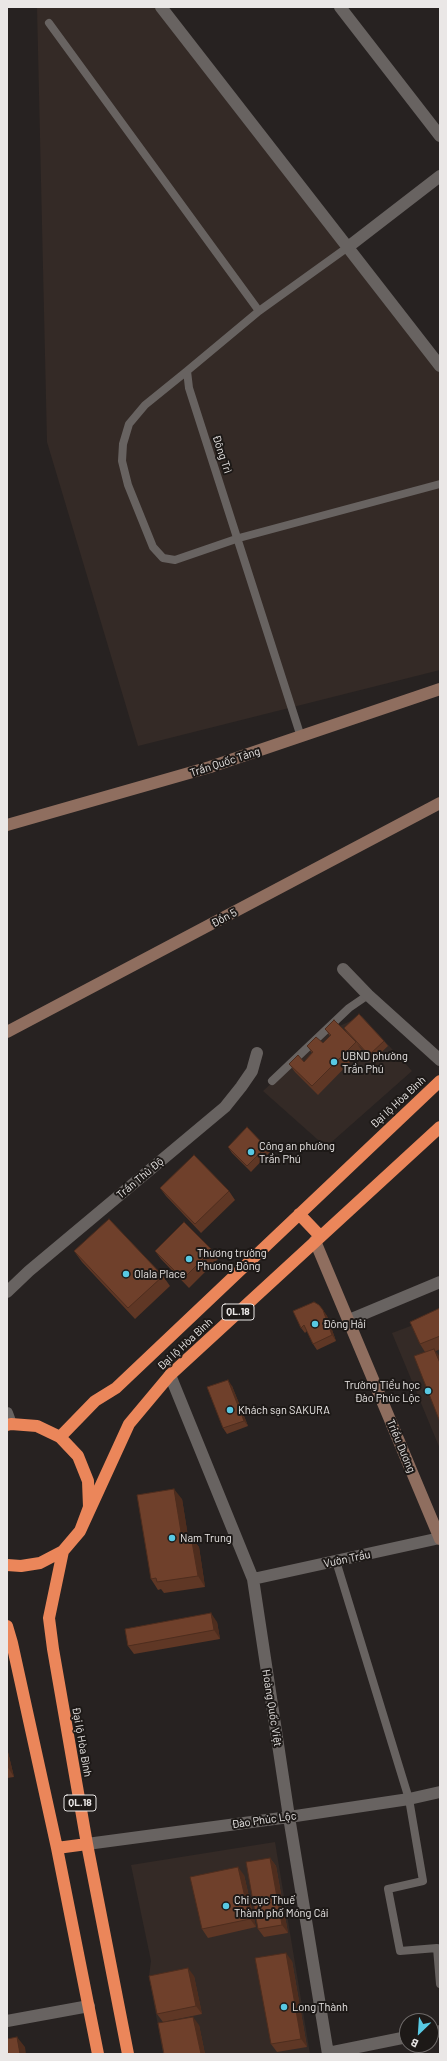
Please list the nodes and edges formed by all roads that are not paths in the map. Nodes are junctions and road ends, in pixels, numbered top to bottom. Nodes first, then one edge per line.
1 (161, 7) edge
2 (340, 7) edge
3 (49, 23) dead end
4 (440, 136) edge
5 (440, 176) edge
6 (348, 247) junction
7 (259, 311) junction
8 (440, 366) edge
9 (187, 371) junction
10 (440, 484) edge
11 (239, 538) junction
12 (440, 689) edge
13 (302, 737) junction
14 (440, 803) edge
15 (7, 825) edge
16 (343, 969) dead end
17 (368, 995) junction
18 (7, 1032) edge
19 (257, 1053) dead end
20 (440, 1060) edge
21 (272, 1081) dead end
22 (440, 1081) edge
23 (440, 1127) edge
24 (299, 1214) junction
25 (318, 1239) junction
26 (440, 1282) edge
27 (7, 1292) edge
28 (349, 1320) junction
29 (170, 1375) junction
30 (8, 1421) edge
31 (60, 1437) junction
32 (80, 1532) junction
33 (440, 1539) edge
34 (63, 1551) junction
35 (336, 1561) junction
36 (7, 1565) edge
37 (253, 1579) junction
38 (7, 1626) edge
39 (440, 1792) edge
40 (410, 1799) junction
41 (289, 1817) junction
42 (87, 1844) junction
43 (58, 1848) junction
44 (440, 1984) edge
45 (89, 2006) junction
46 (7, 2021) edge
47 (399, 2039) edge
48 (98, 2054) edge
49 (128, 2054) edge
50 (328, 2054) edge

1 - 6 street
2 - 4 street
3 - 7 lane
5 - 6 street
6 - 7 lane
6 - 8 street
7 - 9 lane
9 - 11 lane, Đông Trì
9 - 11 lane
10 - 11 lane
11 - 13 lane, Đông Trì
12 - 13 street, Trần Quốc Tảng
13 - 15 street, Trần Quốc Tảng
14 - 18 street, Đồn 5
16 - 17 street
17 - 20 street
17 - 21 lane
19 - 27 street, Trần Thủ Độ
22 - 24 highway, Đại lộ Hòa Bình / QL.18
23 - 25 highway, Đại lộ Hòa Bình / QL.18
24 - 25 highway
24 - 31 highway, Đại lộ Hòa Bình / QL.18
25 - 28 street, Triều Dương
25 - 29 highway, Đại lộ Hòa Bình / QL.18
26 - 28 street
28 - 33 street, Triều Dương
29 - 32 highway, Đại lộ Hòa Bình / QL.18
29 - 37 street, Hoàng Quốc Việt
30 - 31 highway, QL.18
31 - 32 highway, QL.18
32 - 34 highway, QL.18
33 - 35 street, Vườn Trầu
34 - 36 highway, QL.18
34 - 42 highway, Đại lộ Hòa Bình / QL.18
35 - 37 street, Vườn Trầu
35 - 40 lane
37 - 41 street, Hoàng Quốc Việt
38 - 43 highway, QL.18
39 - 40 street, Đào Phúc Lộc
40 - 41 street, Đào Phúc Lộc
40 - 44 lane
41 - 42 street, Đào Phúc Lộc
41 - 50 street, Hoàng Quốc Việt
42 - 43 highway
42 - 49 highway, Đại lộ Hòa Bình / QL.18
43 - 45 highway, QL.18
45 - 46 street
45 - 48 highway, QL.18
47 - 50 street

